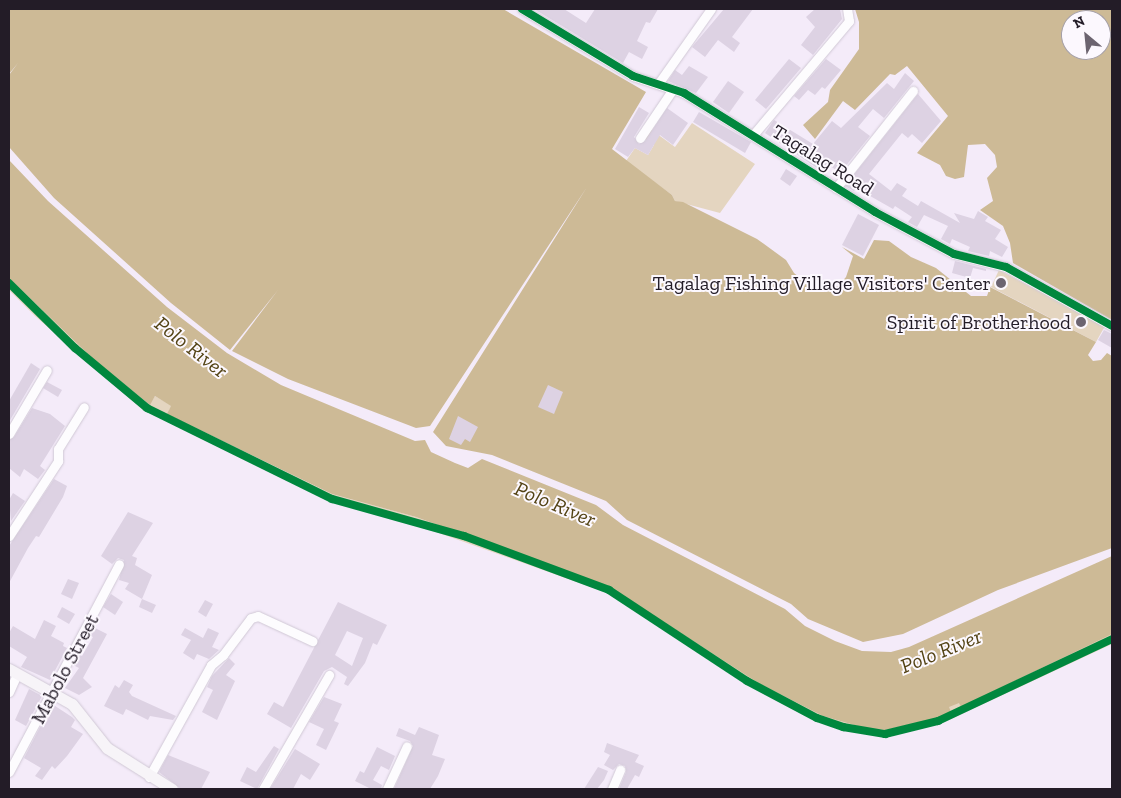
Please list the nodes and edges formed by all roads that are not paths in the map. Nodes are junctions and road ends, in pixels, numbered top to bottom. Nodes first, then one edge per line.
1 (523, 9) edge
2 (711, 9) edge
3 (847, 9) edge
4 (658, 84) junction
5 (673, 89) junction
6 (913, 91) dead end
7 (753, 135) junction
8 (640, 138) dead end
9 (836, 188) junction
10 (1112, 326) edge
11 (47, 370) dead end
12 (84, 407) dead end
13 (9, 434) edge
14 (9, 536) edge
15 (119, 564) dead end
16 (312, 642) dead end
17 (13, 672) edge
18 (329, 675) dead end
19 (9, 692) edge
20 (53, 693) junction
21 (407, 746) dead end
22 (620, 770) dead end
23 (9, 772) edge
24 (149, 777) junction
25 (172, 789) edge
26 (264, 789) edge
27 (387, 789) edge
28 (612, 789) edge

1 - 4 street, Tagalag Road
2 - 4 street
3 - 7 street
4 - 5 street, Tagalag Road
5 - 7 street, Tagalag Road
5 - 8 street
6 - 9 street
7 - 9 street, Tagalag Road
9 - 10 street, Tagalag Road
11 - 13 street
12 - 14 street
15 - 20 street, Mabolo Street
16 - 24 street
17 - 19 street
17 - 20 main road
18 - 26 street
20 - 23 street, Mabolo Street
20 - 24 main road
21 - 27 street
22 - 28 street
24 - 25 main road

